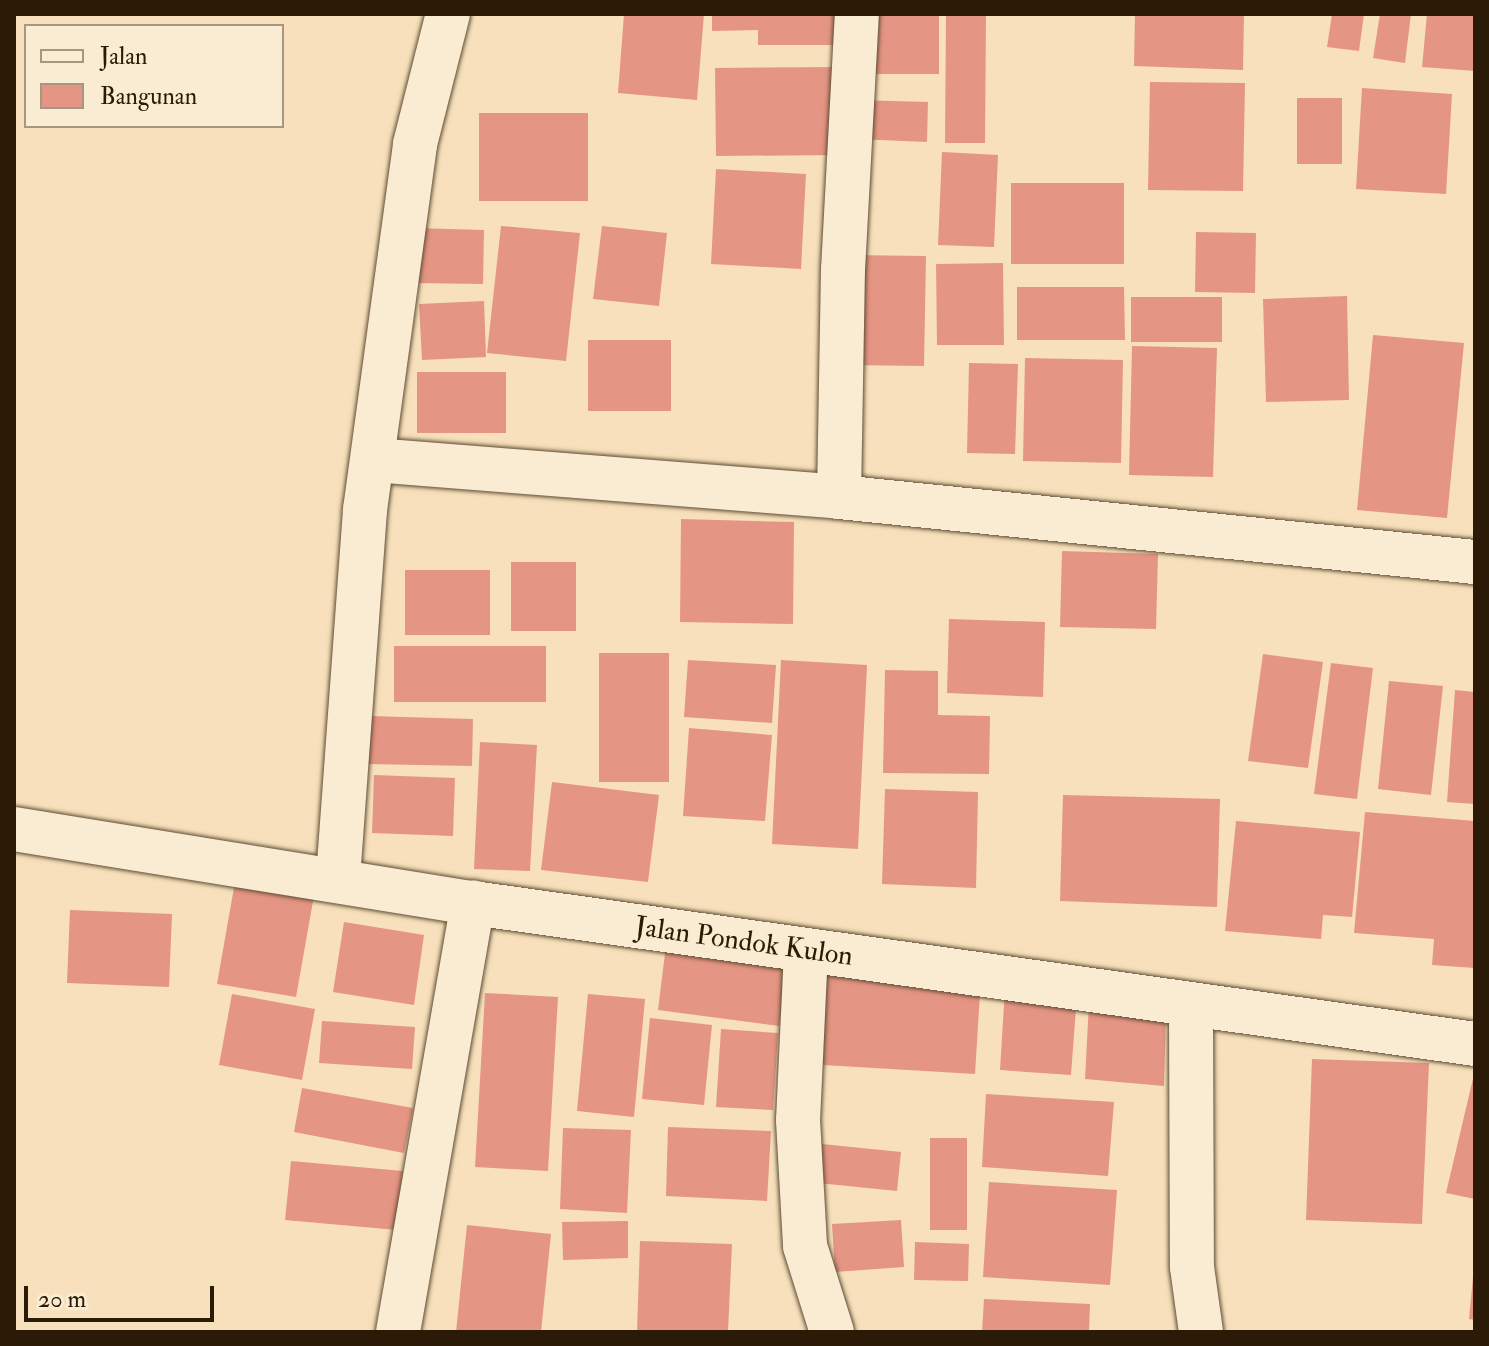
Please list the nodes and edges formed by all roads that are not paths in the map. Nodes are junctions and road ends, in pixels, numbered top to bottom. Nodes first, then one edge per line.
1 (448, 14) edge
2 (857, 14) edge
3 (373, 460) junction
4 (839, 497) junction
5 (1475, 562) edge
6 (14, 829) edge
7 (338, 878) junction
8 (473, 903) junction
9 (806, 951) junction
10 (1191, 1007) junction
11 (1475, 1044) edge
12 (398, 1332) edge
13 (832, 1332) edge
14 (1201, 1332) edge

1 - 3 street
2 - 4 street
3 - 4 street
3 - 7 street
4 - 5 street
6 - 7 street, Jalan Pondok Kulon
7 - 8 street, Jalan Pondok Kulon
8 - 9 street, Jalan Pondok Kulon
8 - 12 street
9 - 10 street, Jalan Pondok Kulon
9 - 13 street
10 - 11 street, Jalan Pondok Kulon
10 - 14 street

